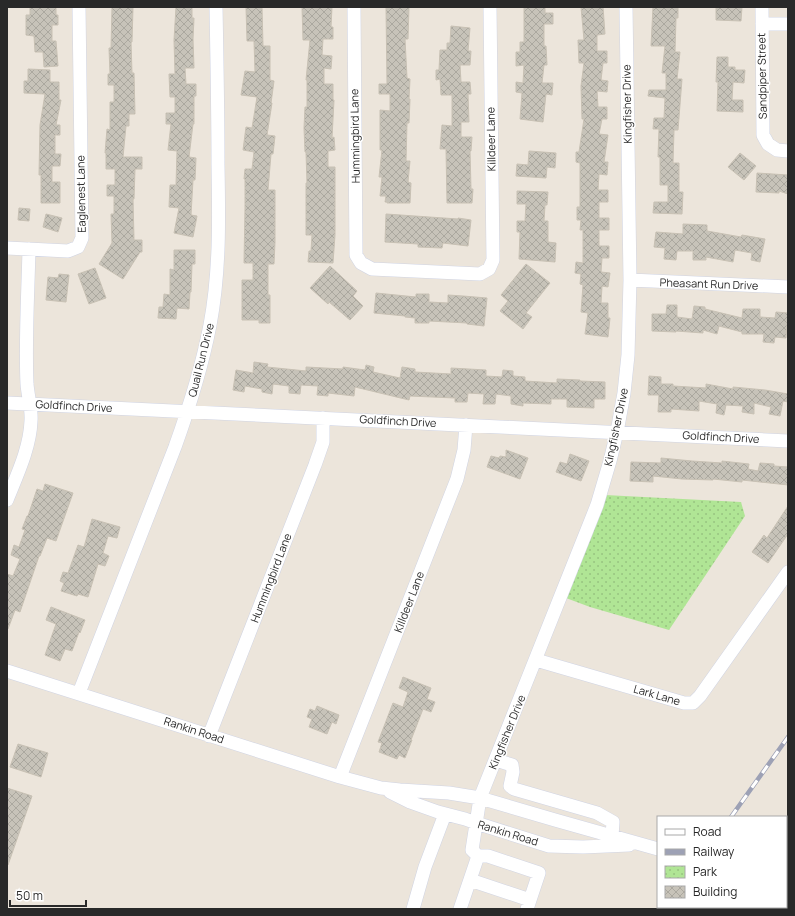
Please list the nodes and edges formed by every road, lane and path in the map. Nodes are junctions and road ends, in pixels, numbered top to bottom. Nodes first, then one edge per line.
1 (79, 7) edge
2 (216, 7) edge
3 (354, 7) edge
4 (490, 7) edge
5 (626, 7) edge
6 (762, 7) edge
7 (762, 24) junction
8 (788, 24) edge
9 (788, 151) edge
10 (7, 248) edge
11 (29, 249) junction
12 (488, 269) joint
13 (630, 280) junction
14 (788, 287) edge
15 (7, 403) edge
16 (30, 404) junction
17 (188, 412) junction
18 (323, 418) junction
19 (466, 425) junction
20 (616, 432) junction
21 (788, 441) edge
22 (7, 500) edge
23 (788, 572) edge
24 (536, 660) junction
25 (7, 671) edge
26 (79, 693) junction
27 (209, 736) junction
28 (496, 760) junction
29 (340, 777) junction
30 (381, 788) junction
31 (480, 798) junction
32 (561, 803) junction
33 (445, 814) junction
34 (555, 820) junction
35 (476, 823) junction
36 (612, 836) junction
37 (642, 844) junction
38 (657, 849) edge
39 (478, 856) junction
40 (470, 880) junction
41 (529, 904) edge
42 (413, 909) edge
43 (460, 909) edge

1 - 11 street, Eaglenest Lane
2 - 17 street, Quail Run Drive
3 - 12 street, Hummingbird Lane
4 - 12 street, Killdeer Lane
5 - 13 street, Kingfisher Drive
6 - 7 street, Sandpiper Street
7 - 8 street
7 - 9 street, Sandpiper Street
10 - 11 street, Eaglenest Lane
11 - 16 street
13 - 14 street, Pheasant Run Drive
13 - 20 street, Kingfisher Drive
15 - 16 street, Goldfinch Drive
16 - 17 street, Goldfinch Drive
16 - 22 street
17 - 18 street, Goldfinch Drive
17 - 26 street, Quail Run Drive
18 - 19 street, Goldfinch Drive
18 - 27 street, Hummingbird Lane
19 - 20 street, Goldfinch Drive
19 - 29 street, Killdeer Lane
20 - 21 street, Goldfinch Drive
20 - 24 street, Kingfisher Drive
23 - 24 street, Lark Lane
24 - 28 street, Kingfisher Drive
25 - 26 street, Rankin Road
26 - 27 street, Rankin Road
27 - 29 street, Rankin Road
28 - 31 street, Kingfisher Drive
28 - 32 street
29 - 30 street, Rankin Road
30 - 31 street, Rankin Road
30 - 33 street, Rankin Road
31 - 34 street, Rankin Road
31 - 35 street, Kingfisher Drive
32 - 34 street
32 - 36 street
33 - 35 street, Rankin Road
33 - 42 street
34 - 36 street, Rankin Road
35 - 37 street, Rankin Road
35 - 39 street, Kingfisher Drive
36 - 37 street, Rankin Road
37 - 38 street, Rankin Road
39 - 40 street
39 - 41 street
40 - 41 street
40 - 43 street

